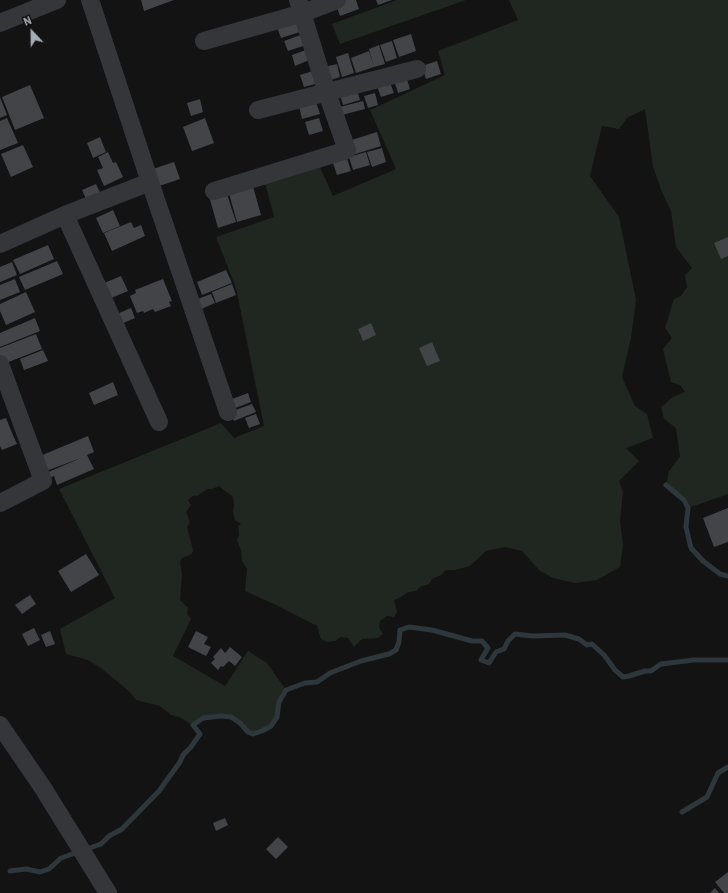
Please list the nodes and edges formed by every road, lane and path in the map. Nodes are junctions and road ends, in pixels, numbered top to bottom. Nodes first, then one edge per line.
1 (57, 0) edge
2 (90, 0) edge
3 (337, 0) edge
4 (301, 7) edge
5 (0, 22) edge
6 (204, 42) dead end
7 (417, 70) dead end
8 (327, 93) junction
9 (258, 110) dead end
10 (150, 182) junction
11 (214, 190) dead end
12 (65, 215) junction
13 (0, 244) edge
14 (0, 364) edge
15 (228, 412) dead end
16 (159, 422) dead end
17 (0, 503) edge
18 (0, 725) edge
19 (108, 893) edge

1 - 5 street
2 - 10 street
3 - 4 street
4 - 6 street
4 - 8 street
7 - 8 street
8 - 9 street
8 - 11 street
10 - 12 street
10 - 15 street
12 - 13 street
12 - 16 street
14 - 17 street
18 - 19 street

